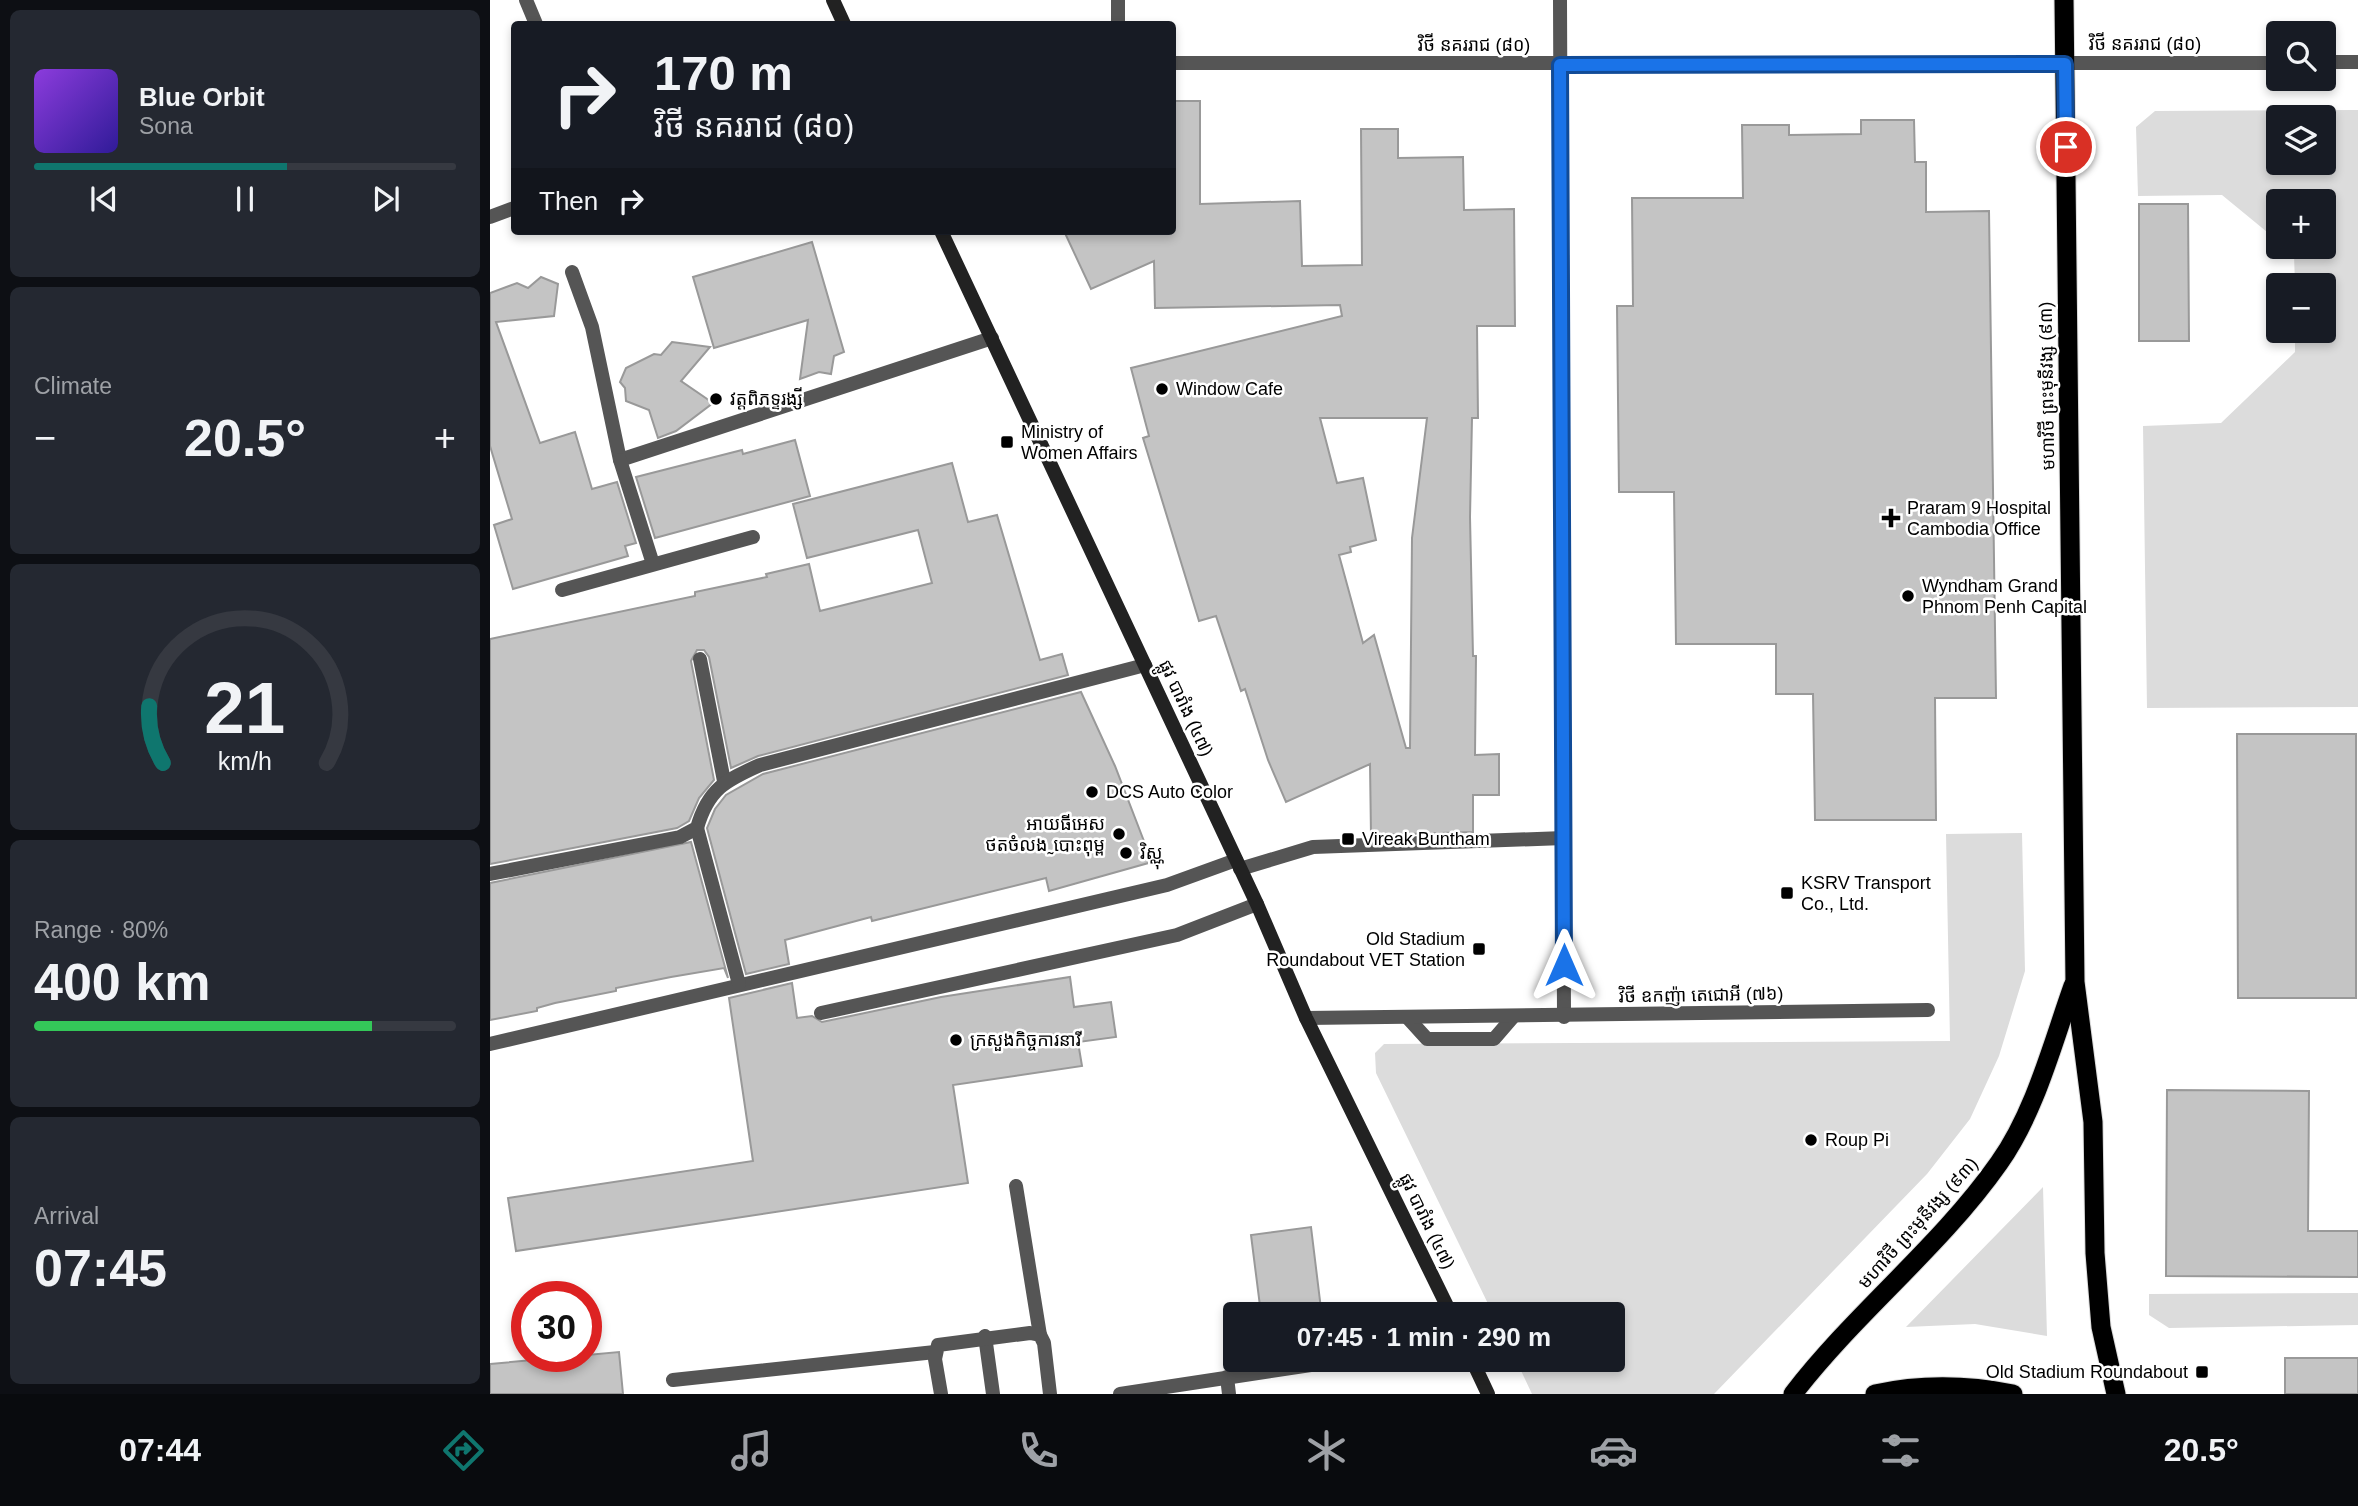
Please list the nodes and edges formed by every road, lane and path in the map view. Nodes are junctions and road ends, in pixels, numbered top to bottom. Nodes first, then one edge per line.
1 (526, 0) edge
2 (833, 0) edge
3 (1118, 0) edge
4 (1560, 0) edge
5 (2064, 0) edge
6 (535, 21) edge
7 (843, 21) edge
8 (1118, 21) edge
9 (2336, 62) edge
10 (2358, 62) edge
11 (1176, 63) edge
12 (2266, 63) edge
13 (2065, 64) junction
14 (1560, 65) junction
15 (511, 209) edge
16 (490, 217) edge
17 (943, 235) edge
18 (572, 272) dead end
19 (992, 338) junction
20 (620, 460) junction
21 (753, 537) dead end
22 (653, 564) junction
23 (562, 590) dead end
24 (700, 659) dead end
25 (1145, 666) junction
26 (724, 781) junction
27 (697, 828) junction
28 (1564, 838) junction
29 (1238, 864) junction
30 (490, 874) edge
31 (1257, 904) junction
32 (2075, 982) junction
33 (739, 984) junction
34 (1928, 1010) dead end
35 (821, 1013) dead end
36 (1407, 1017) junction
37 (1513, 1017) junction
38 (1564, 1017) junction
39 (1306, 1018) junction
40 (490, 1044) edge
41 (1016, 1186) dead end
42 (1445, 1302) edge
43 (1040, 1335) junction
44 (985, 1336) junction
45 (935, 1352) junction
46 (1261, 1372) edge
47 (1478, 1372) edge
48 (1227, 1377) junction
49 (673, 1380) dead end
50 (1172, 1390) edge
51 (941, 1394) edge
52 (993, 1394) edge
53 (1050, 1394) edge
54 (1120, 1394) edge
55 (1229, 1394) edge
56 (1489, 1394) edge
57 (1793, 1394) edge
58 (1875, 1394) edge
59 (2013, 1394) edge
60 (2116, 1394) edge

1 - 6 street
2 - 7 main road
3 - 8 street
4 - 14 street
5 - 13 highway, មហាវិថី ព្រះមុនីវង្ស (៩៣)
9 - 10 street
11 - 14 street, វិថី នគររាជ (៨០)
12 - 13 street, វិថី នគររាជ (៨០)
13 - 14 street, វិថី នគររាជ (៨០)
13 - 32 highway, មហាវិថី ព្រះមុនីវង្ស (៩៣)
14 - 28 street
15 - 16 street
17 - 19 main road, ផ្លូវ បារាំង (៤៧)
18 - 20 street
19 - 20 street
19 - 25 main road, ផ្លូវ បារាំង (៤៧)
20 - 22 street
21 - 22 street
22 - 23 street
24 - 26 street
25 - 26 street
25 - 29 main road, ផ្លូវ បារាំង (៤៧)
26 - 27 street
27 - 30 street
27 - 33 street
28 - 29 street
28 - 38 street
29 - 31 main road, ផ្លូវ បារាំង (៤៧)
29 - 33 street
31 - 35 street
31 - 39 main road, ផ្លូវ បារាំង (៤៧)
32 - 57 highway, មហាវិថី ព្រះមុនីវង្ស (៩៣)
32 - 60 highway, មហាវិថី ព្រះមុនីវង្ស (៩៣)
33 - 40 street
34 - 38 street, វិថី ឧកញ៉ា តេជោអី (៧៦)
36 - 37 street, វិថី ឧកញ៉ា តេជោអី (៧៦)
36 - 37 street
36 - 39 street, វិថី ឧកញ៉ា តេជោអី (៧៦)
37 - 38 street, វិថី ឧកញ៉ា តេជោអី (៧៦)
39 - 42 main road, ផ្លូវ បារាំង (៤៧)
41 - 43 street
43 - 44 street
43 - 53 street
44 - 45 street
44 - 52 street
45 - 49 street
45 - 51 street
46 - 48 street
47 - 56 main road
48 - 50 street
48 - 55 street
50 - 54 street
58 - 59 highway

